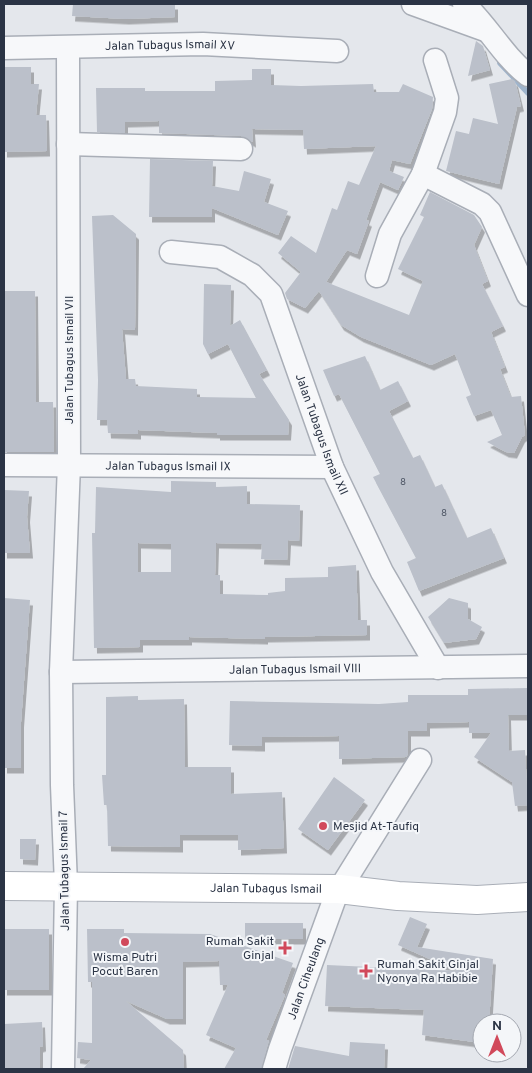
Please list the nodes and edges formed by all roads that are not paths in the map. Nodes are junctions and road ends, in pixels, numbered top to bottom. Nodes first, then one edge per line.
1 (413, 4) edge
2 (464, 4) edge
3 (491, 32) junction
4 (4, 48) edge
5 (68, 48) junction
6 (337, 51) dead end
7 (435, 60) dead end
8 (528, 75) edge
9 (68, 144) junction
10 (241, 148) dead end
11 (423, 174) junction
12 (171, 252) dead end
13 (520, 254) edge
14 (377, 276) dead end
15 (528, 295) edge
16 (69, 464) junction
17 (4, 465) edge
18 (332, 467) junction
19 (528, 666) edge
20 (438, 668) junction
21 (61, 672) junction
22 (420, 760) dead end
23 (66, 885) junction
24 (4, 886) edge
25 (339, 889) junction
26 (528, 897) edge
27 (63, 1069) edge
28 (274, 1069) edge

1 - 3 street
2 - 3 street
3 - 8 street
4 - 5 street, Jalan Tubagus Ismail XV
5 - 6 street, Jalan Tubagus Ismail XV
5 - 9 street, Jalan Tubagus Ismail VII
7 - 11 street
9 - 10 street
9 - 16 street, Jalan Tubagus Ismail VII
11 - 13 street
11 - 14 street
12 - 18 street, Jalan Tubagus Ismail XII
13 - 15 street
16 - 17 street, Jalan Tubagus Ismail IX
16 - 18 street, Jalan Tubagus Ismail IX
16 - 21 street, Jalan Tubagus Ismail VII
18 - 20 street, Jalan Tubagus Ismail XII
19 - 20 street, Jalan Tubagus Ismail VIII
20 - 21 street, Jalan Tubagus Ismail VIII
21 - 23 street, Jalan Tubagus Ismail 7
22 - 25 street, Jalan Ciheulang
23 - 24 main road, Jalan Tubagus Ismail
23 - 25 main road, Jalan Tubagus Ismail
23 - 27 street, Jalan Tubagus Ismail 7
25 - 26 main road, Jalan Tubagus Ismail
25 - 28 street, Jalan Ciheulang

